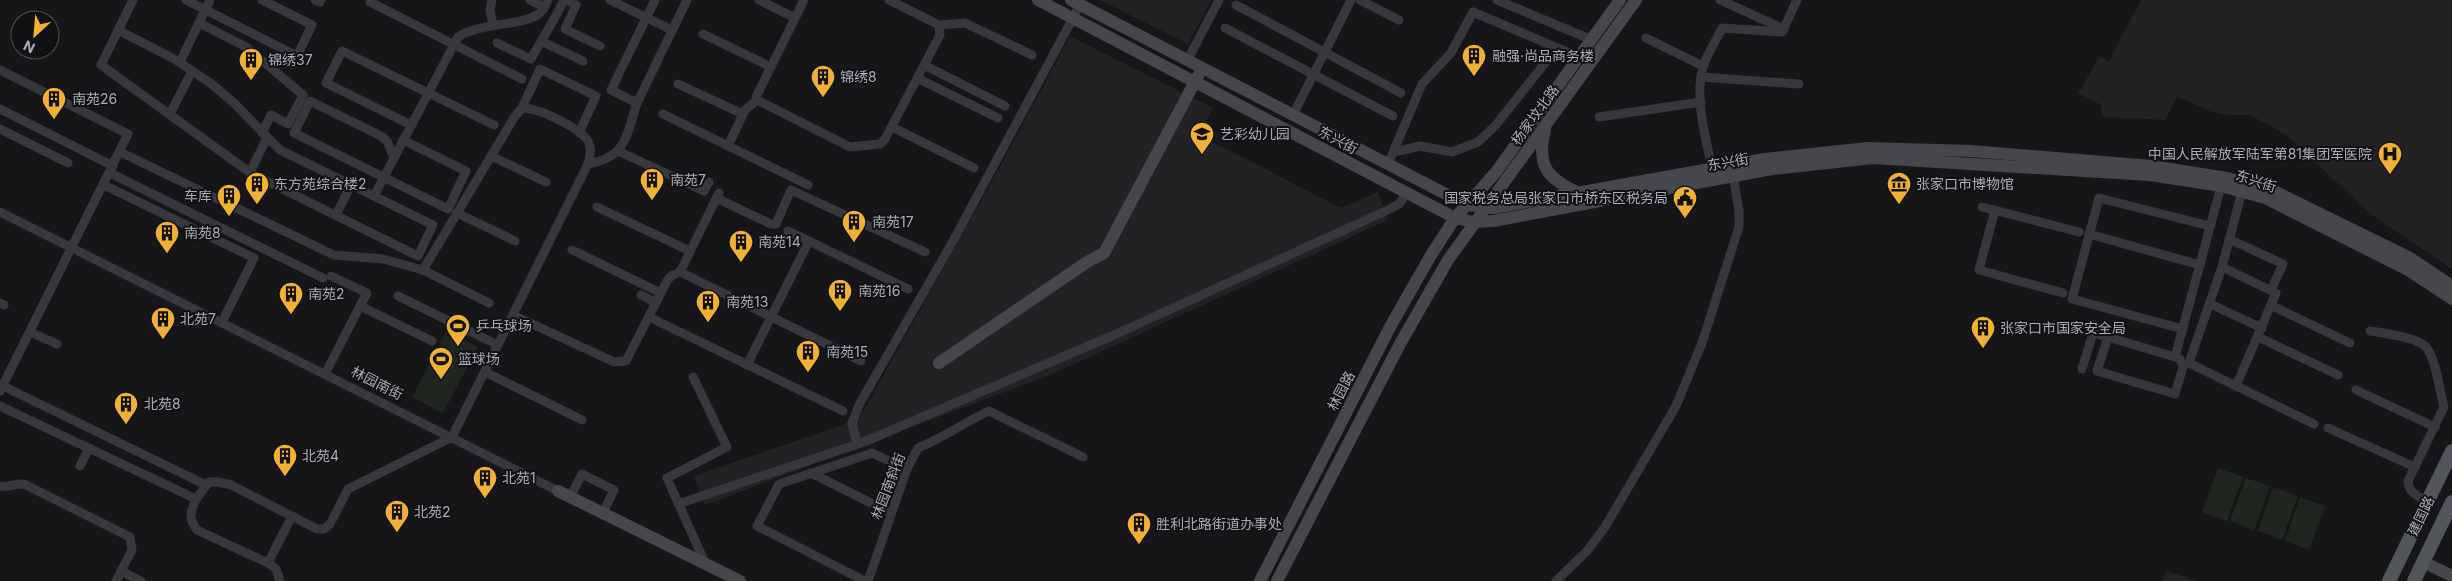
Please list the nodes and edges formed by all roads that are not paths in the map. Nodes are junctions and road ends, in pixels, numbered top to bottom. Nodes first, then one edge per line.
1 (133, 0) edge
2 (186, 0) edge
3 (210, 0) edge
4 (262, 0) edge
5 (316, 0) edge
6 (321, 0) edge
7 (371, 0) edge
8 (492, 0) edge
9 (530, 0) edge
10 (566, 0) edge
11 (610, 0) edge
12 (655, 0) edge
13 (687, 0) edge
14 (759, 0) edge
15 (804, 0) edge
16 (889, 0) edge
17 (1038, 0) edge
18 (1219, 0) edge
19 (1351, 0) edge
20 (1360, 0) edge
21 (1497, 0) edge
22 (1620, 0) edge
23 (1636, 0) edge
24 (1720, 0) edge
25 (1797, 0) edge
26 (1076, 2) edge
27 (546, 4) edge
28 (1236, 5) dead end
29 (205, 10) junction
30 (646, 17) junction
31 (795, 18) junction
32 (1073, 18) junction
33 (1399, 20) dead end
34 (199, 23) junction
35 (493, 25) junction
36 (938, 25) junction
37 (1225, 28) dead end
38 (1784, 29) junction
39 (118, 30) junction
40 (672, 30) junction
41 (703, 34) dead end
42 (1646, 38) dead end
43 (1592, 40) junction
44 (541, 41) junction
45 (454, 43) junction
46 (496, 43) dead end
47 (600, 46) dead end
48 (1557, 48) junction
49 (1324, 53) junction
50 (1032, 55) dead end
51 (1579, 57) junction
52 (583, 61) dead end
53 (1187, 61) junction
54 (180, 62) junction
55 (924, 66) junction
56 (1703, 66) junction
57 (771, 67) junction
58 (1202, 69) junction
59 (0, 70) edge
60 (192, 71) junction
61 (1313, 74) junction
62 (1701, 77) junction
63 (917, 78) junction
64 (522, 79) dead end
65 (1195, 82) junction
66 (678, 84) dead end
67 (1799, 84) dead end
68 (428, 93) junction
69 (1401, 93) dead end
70 (757, 100) junction
71 (1701, 102) junction
72 (637, 103) junction
73 (1005, 106) dead end
74 (522, 108) junction
75 (0, 109) edge
76 (170, 114) junction
77 (663, 114) dead end
78 (743, 114) junction
79 (1292, 115) junction
80 (1393, 116) dead end
81 (1599, 117) dead end
82 (998, 118) dead end
83 (1547, 124) junction
84 (411, 125) junction
85 (494, 125) dead end
86 (892, 127) junction
87 (0, 129) edge
88 (579, 132) junction
89 (265, 135) junction
90 (403, 140) junction
91 (728, 146) junction
92 (618, 151) junction
93 (120, 152) junction
94 (1394, 152) junction
95 (491, 156) junction
96 (394, 158) junction
97 (68, 162) dead end
98 (588, 164) junction
99 (1388, 164) junction
100 (974, 168) dead end
101 (111, 169) junction
102 (1712, 169) junction
103 (1732, 171) junction
104 (250, 172) junction
105 (384, 178) junction
106 (546, 182) dead end
107 (709, 182) dead end
108 (350, 184) junction
109 (104, 185) junction
110 (808, 185) dead end
111 (2221, 186) junction
112 (2242, 191) junction
113 (1407, 193) junction
114 (1579, 193) junction
115 (374, 196) junction
116 (1468, 205) junction
117 (597, 207) dead end
118 (1982, 207) dead end
119 (1484, 208) junction
120 (1996, 210) junction
121 (0, 212) edge
122 (457, 213) junction
123 (336, 215) junction
124 (1456, 218) junction
125 (1510, 218) junction
126 (1474, 222) junction
127 (2210, 226) junction
128 (788, 231) dead end
129 (2078, 232) dead end
130 (2088, 234) junction
131 (2229, 240) junction
132 (515, 241) dead end
133 (809, 241) junction
134 (73, 247) junction
135 (572, 250) dead end
136 (690, 252) junction
137 (925, 252) dead end
138 (1453, 253) junction
139 (2200, 265) junction
140 (2222, 267) junction
141 (423, 270) junction
142 (680, 272) junction
143 (2452, 286) edge
144 (908, 289) dead end
145 (2271, 290) junction
146 (661, 293) junction
147 (2063, 294) dead end
148 (641, 295) dead end
149 (398, 296) dead end
150 (2452, 299) edge
151 (490, 303) dead end
152 (656, 303) junction
153 (2210, 304) junction
154 (360, 306) junction
155 (2272, 306) junction
156 (513, 314) junction
157 (649, 317) junction
158 (771, 317) junction
159 (222, 322) junction
160 (2262, 328) junction
161 (2183, 329) junction
162 (2370, 331) dead end
163 (30, 332) junction
164 (2108, 337) junction
165 (2258, 337) junction
166 (432, 341) dead end
167 (2350, 343) dead end
168 (56, 344) dead end
169 (498, 345) junction
170 (2175, 356) junction
171 (861, 361) dead end
172 (939, 363) dead end
173 (748, 365) junction
174 (2082, 369) dead end
175 (484, 372) junction
176 (325, 374) junction
177 (2338, 375) dead end
178 (693, 377) dead end
179 (2236, 386) junction
180 (1, 389) edge
181 (2356, 390) dead end
182 (0, 406) edge
183 (843, 411) dead end
184 (582, 420) dead end
185 (2314, 424) dead end
186 (2434, 427) junction
187 (2328, 428) dead end
188 (452, 438) junction
189 (857, 444) junction
190 (89, 448) junction
191 (2452, 451) edge
192 (1083, 457) dead end
193 (896, 464) dead end
194 (80, 466) dead end
195 (2415, 467) junction
196 (812, 473) junction
197 (206, 485) junction
198 (0, 486) edge
199 (558, 491) joint
200 (570, 497) junction
201 (196, 499) junction
202 (2427, 502) junction
203 (2452, 502) edge
204 (678, 504) junction
205 (603, 513) junction
206 (891, 513) junction
207 (292, 516) junction
208 (2423, 562) junction
209 (268, 563) junction
210 (706, 565) junction
211 (121, 571) junction
212 (2452, 576) edge
213 (116, 581) edge
214 (141, 581) edge
215 (280, 581) edge
216 (740, 581) edge
217 (866, 581) edge
218 (1260, 581) edge
219 (1277, 581) edge
220 (1556, 581) edge
221 (2389, 581) edge
222 (2414, 581) edge

1 - 39 street
2 - 29 street
3 - 29 street
4 - 29 street
5 - 6 street
7 - 45 street
8 - 35 street
9 - 27 street
10 - 44 street
10 - 47 street
11 - 30 street
12 - 30 street
13 - 40 street
14 - 31 street
15 - 31 street
16 - 36 street
17 - 32 main road, 东兴街
18 - 53 street
19 - 49 street
20 - 33 street
21 - 43 street
22 - 43 main road, 杨家坟北路
23 - 83 main road, 杨家坟北路
24 - 38 street
25 - 38 street
26 - 32 street
26 - 53 main road, 东兴街
27 - 35 street
28 - 49 street
29 - 34 street
30 - 40 street
30 - 72 street
31 - 57 street
32 - 65 main road, 东兴街
32 - 189 street
34 - 54 street
34 - 89 street
35 - 45 street
36 - 50 street
36 - 55 street
37 - 61 street
38 - 56 street
39 - 54 street
39 - 76 street
40 - 72 street
41 - 57 street
42 - 56 street
43 - 51 main road, 杨家坟北路
44 - 46 street
44 - 52 street
45 - 64 street
45 - 68 street
48 - 51 street
48 - 94 street
48 - 94 street
49 - 61 street
49 - 69 street
51 - 116 main road, 杨家坟北路
53 - 58 main road, 东兴街
54 - 60 street
55 - 63 street
55 - 73 street
56 - 62 street
57 - 70 street
58 - 65 main road
58 - 79 main road, 东兴街
59 - 93 street
60 - 76 street
60 - 89 street
61 - 79 street
61 - 80 street
62 - 67 street
62 - 71 street
63 - 82 street
63 - 86 street
65 - 113 main road, 东兴街
65 - 172 main road
66 - 78 street
68 - 84 street
68 - 84 street
68 - 85 street
70 - 78 street
70 - 86 street
71 - 81 street
71 - 102 street
72 - 92 street
74 - 88 street
74 - 88 street
74 - 95 street
75 - 101 street
76 - 104 street
77 - 91 street
78 - 91 street
79 - 99 main road, 东兴街
83 - 114 main road
83 - 119 main road, 杨家坟北路
84 - 90 street
86 - 100 street
87 - 97 street
88 - 98 street
89 - 104 street
89 - 108 street
90 - 96 street
90 - 105 street
91 - 110 street
92 - 98 street
92 - 107 street
93 - 101 street
93 - 141 street
94 - 99 street
95 - 106 street
95 - 122 street
96 - 105 street
96 - 105 street
98 - 156 street
99 - 116 main road, 东兴街
101 - 109 street
101 - 154 street
102 - 103 main road, 东兴街
102 - 114 main road, 东兴街
103 - 111 main road, 东兴街
103 - 125 main road, 东兴街
103 - 143 main road, 东兴街
103 - 220 street
104 - 123 street
105 - 115 street
108 - 115 street
108 - 123 street
109 - 134 street
109 - 159 street
111 - 112 main road, 东兴街
111 - 127 street
112 - 131 street
112 - 150 main road, 东兴街
113 - 124 main road, 东兴街
113 - 189 street
114 - 119 main road, 东兴街
115 - 123 street
116 - 119 main road, 东兴街
116 - 124 main road, 杨家坟北路
117 - 136 street
118 - 120 street
119 - 126 main road, 杨家坟北路
120 - 129 street
120 - 147 street
121 - 134 street, 林园南街
122 - 132 street
122 - 141 street
124 - 126 main road, 东兴街
124 - 218 main road, 林园路
125 - 126 main road, 东兴街
125 - 138 main road
126 - 138 main road
127 - 130 street
127 - 139 street
128 - 133 street
130 - 139 street
130 - 161 street
131 - 140 street
131 - 145 street
133 - 144 street
133 - 158 street
134 - 159 street, 林园南街
134 - 163 street
135 - 146 street
136 - 137 street
136 - 142 street
138 - 219 main road
139 - 161 street
140 - 145 street
140 - 153 street
141 - 151 street
142 - 146 street
142 - 158 street
145 - 155 street
146 - 152 street
148 - 152 street
149 - 169 street
152 - 157 street
153 - 160 street
153 - 179 street
154 - 166 street
154 - 176 street
155 - 160 street
155 - 167 street
156 - 157 street
156 - 169 street
157 - 173 street
158 - 171 street
158 - 173 street
159 - 176 street, 林园南街
160 - 165 street
161 - 170 street
162 - 186 street
163 - 168 street
163 - 180 street
164 - 170 street
164 - 170 street
164 - 174 street
165 - 177 street
165 - 179 street
169 - 175 street
173 - 183 street
175 - 184 street
175 - 188 street
176 - 188 street, 林园南街
178 - 204 street
179 - 185 street
180 - 197 street
181 - 186 street
182 - 190 street
186 - 195 street
187 - 195 street
188 - 199 street, 林园南街
188 - 207 street
189 - 204 street
190 - 194 street
190 - 201 street
191 - 202 main road, 建国路
192 - 206 street, 林园南斜街
193 - 196 street
195 - 202 street
196 - 206 street
196 - 217 street
197 - 201 street
197 - 207 street
198 - 211 street
199 - 200 main road, 林园南街
200 - 205 main road, 林园南街
200 - 205 street
201 - 209 street
202 - 221 main road, 建国路
203 - 208 main road, 建国路
204 - 210 street
205 - 210 main road, 林园南街
206 - 217 street, 林园南斜街
207 - 209 street
208 - 212 main road
208 - 222 main road, 建国路
209 - 215 street
210 - 216 main road, 林园南街
211 - 213 street
211 - 214 street

